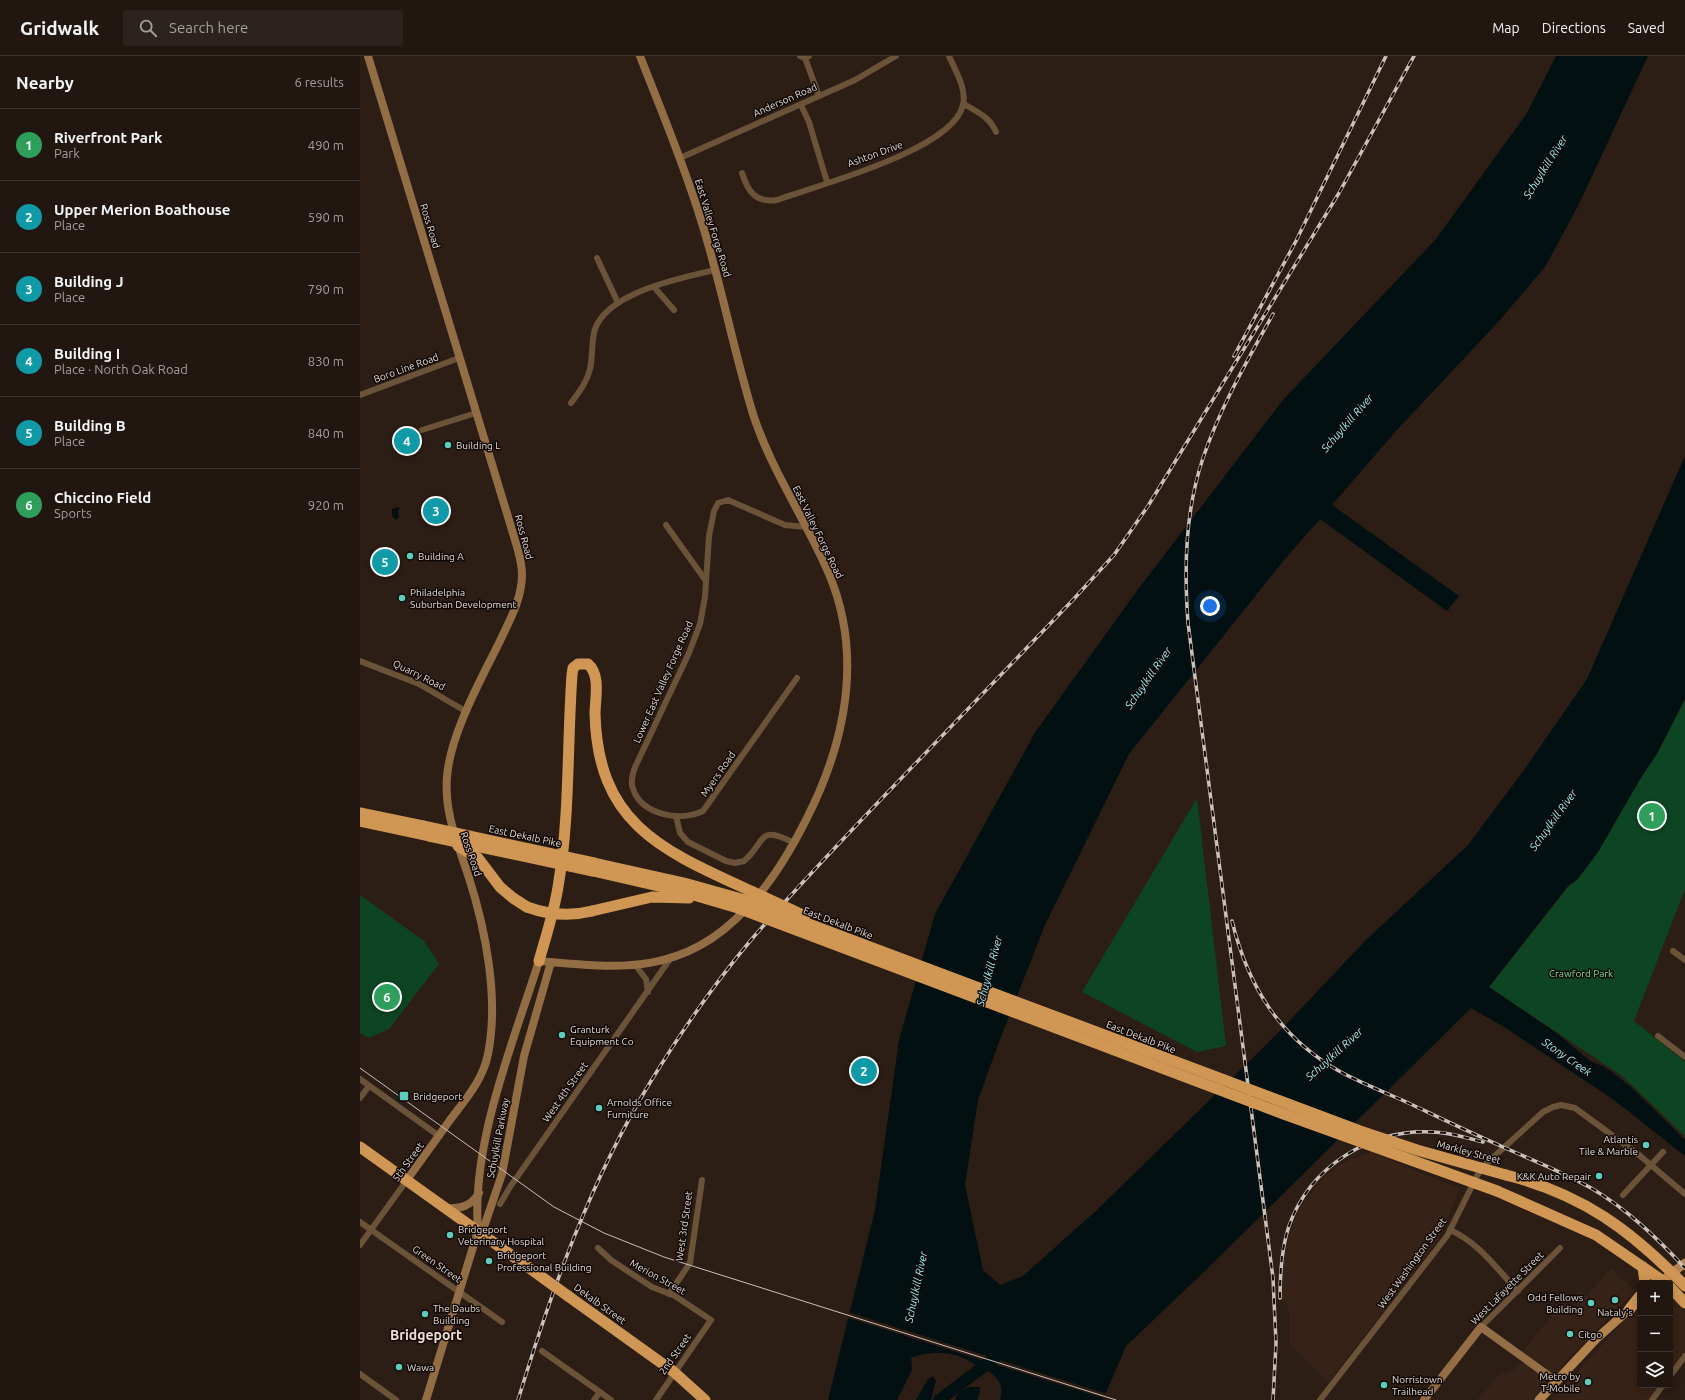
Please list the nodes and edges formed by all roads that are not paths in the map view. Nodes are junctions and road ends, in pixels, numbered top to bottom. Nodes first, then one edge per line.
1 (368, 56) edge
2 (640, 56) edge
3 (896, 56) edge
4 (949, 56) edge
5 (804, 57) edge
6 (819, 96) junction
7 (801, 104) junction
8 (964, 104) junction
9 (996, 132) dead end
10 (680, 158) junction
11 (742, 173) dead end
12 (827, 182) junction
13 (596, 258) dead end
14 (715, 270) junction
15 (654, 287) junction
16 (618, 303) junction
17 (674, 310) dead end
18 (460, 358) junction
19 (360, 395) edge
20 (571, 403) dead end
21 (476, 413) junction
22 (422, 430) dead end
23 (666, 524) dead end
24 (806, 527) junction
25 (706, 582) junction
26 (360, 661) edge
27 (797, 678) dead end
28 (467, 712) junction
29 (360, 813) edge
30 (676, 816) junction
31 (360, 821) edge
32 (426, 831) junction
33 (794, 843) junction
34 (458, 846) junction
35 (594, 867) junction
36 (697, 895) junction
37 (741, 904) junction
38 (812, 926) junction
39 (1673, 951) dead end
40 (670, 959) junction
41 (1685, 960) edge
42 (539, 961) junction
43 (551, 962) junction
44 (636, 966) junction
45 (648, 992) junction
46 (1658, 1036) dead end
47 (1685, 1057) edge
48 (360, 1079) edge
49 (369, 1086) junction
50 (472, 1090) joint
51 (360, 1098) edge
52 (1289, 1110) junction
53 (438, 1136) junction
54 (360, 1146) edge
55 (1663, 1152) dead end
56 (1652, 1166) junction
57 (407, 1180) junction
58 (702, 1180) dead end
59 (479, 1192) junction
60 (1685, 1194) edge
61 (1623, 1195) dead end
62 (500, 1204) dead end
63 (446, 1208) junction
64 (360, 1222) edge
65 (371, 1230) junction
66 (1450, 1230) junction
67 (478, 1231) junction
68 (360, 1246) edge
69 (598, 1248) dead end
70 (1560, 1248) dead end
71 (1685, 1263) edge
72 (1643, 1267) junction
73 (1672, 1273) junction
74 (1645, 1280) edge
75 (1661, 1280) edge
76 (1667, 1280) edge
77 (1685, 1286) edge
78 (1518, 1291) junction
79 (1673, 1291) edge
80 (459, 1292) junction
81 (669, 1294) junction
82 (1637, 1300) edge
83 (1637, 1303) edge
84 (1685, 1303) edge
85 (1629, 1310) junction
86 (711, 1320) joint
87 (502, 1322) dead end
88 (1481, 1327) junction
89 (542, 1351) dead end
90 (1685, 1356) edge
91 (674, 1372) junction
92 (1673, 1372) edge
93 (360, 1374) edge
94 (1556, 1382) junction
95 (1661, 1388) edge
96 (600, 1392) junction
97 (1544, 1398) edge
98 (396, 1400) edge
99 (426, 1400) edge
100 (594, 1400) edge
101 (610, 1400) edge
102 (656, 1400) edge
103 (706, 1400) edge
104 (1320, 1400) edge
105 (1424, 1400) edge
106 (1652, 1400) edge

1 - 18 main road, Ross Road
2 - 10 main road, East Valley Forge Road
3 - 6 street, Anderson Road
4 - 8 street
5 - 6 street
6 - 7 street, Anderson Road
7 - 10 street, Anderson Road
7 - 12 street
8 - 9 street
8 - 12 street, Ashton Drive
10 - 14 main road, East Valley Forge Road
11 - 12 street, Ashton Drive
13 - 16 street
14 - 15 street
14 - 24 main road, East Valley Forge Road
15 - 16 street
15 - 17 street
16 - 20 street
18 - 19 street, Boro Line Road
18 - 21 main road, Ross Road
21 - 22 street
21 - 28 main road, Ross Road
23 - 25 street
24 - 25 street, Lower East Valley Forge Road
24 - 33 main road, East Valley Forge Road
25 - 30 street, Lower East Valley Forge Road
26 - 28 street, Quarry Road
27 - 30 street, Myers Road
28 - 34 main road, Ross Road
29 - 32 highway, East Dekalb Pike
30 - 33 street
31 - 32 highway, East Dekalb Pike
32 - 35 highway, East Dekalb Pike, bridge
33 - 40 main road, East Valley Forge Road
34 - 36 highway, bridge
34 - 50 main road, Ross Road
35 - 36 highway, East Dekalb Pike
35 - 37 highway, East Dekalb Pike
36 - 37 highway, East Dekalb Pike
37 - 38 highway, East Dekalb Pike, bridge
37 - 52 highway, East Dekalb Pike, bridge
38 - 42 highway, bridge
38 - 52 highway, East Dekalb Pike, bridge
39 - 41 street
40 - 44 main road, East Valley Forge Road
40 - 45 street, West 4th Street
42 - 43 main road, East Valley Forge Road
42 - 59 main road, Schuylkill Parkway
43 - 44 main road, East Valley Forge Road
43 - 67 main road, Schuylkill Parkway
44 - 45 street
45 - 62 street, West 4th Street
46 - 47 street
48 - 49 street
49 - 51 street
49 - 53 street
50 - 53 main road, 5th Street
52 - 72 highway, bridge
52 - 73 highway, Markley Street, bridge
53 - 57 main road, 5th Street
54 - 57 highway, Dekalb Street
55 - 56 street
56 - 60 street
56 - 61 street
56 - 66 street, West Washington Street
57 - 63 highway, Dekalb Street
57 - 65 street, 5th Street
58 - 81 street, West 3rd Street
59 - 63 main road
59 - 67 main road, Schuylkill Parkway
63 - 67 highway, Dekalb Street
64 - 65 street, Green Street
65 - 68 street, 5th Street
65 - 80 street, Green Street
66 - 78 street
66 - 104 street, West Washington Street
67 - 80 main road
67 - 91 highway, Dekalb Street, bridge
69 - 81 street, Merion Street
70 - 78 street, West Lafayette Street
71 - 73 main road
72 - 74 highway
72 - 75 highway
73 - 76 main road
73 - 77 highway, Markley Street
78 - 88 street, West Lafayette Street
79 - 84 highway
80 - 87 street, Green Street
80 - 99 main road
81 - 86 street, Merion Street
82 - 85 highway
83 - 85 main road
85 - 94 main road
86 - 91 street, 2nd Street
88 - 94 main road
88 - 105 main road, West Lafayette Street
89 - 96 street
90 - 92 street
91 - 102 street, 2nd Street
91 - 103 highway, Dekalb Street
93 - 98 street
94 - 97 main road
95 - 106 street
96 - 100 street
96 - 101 street

